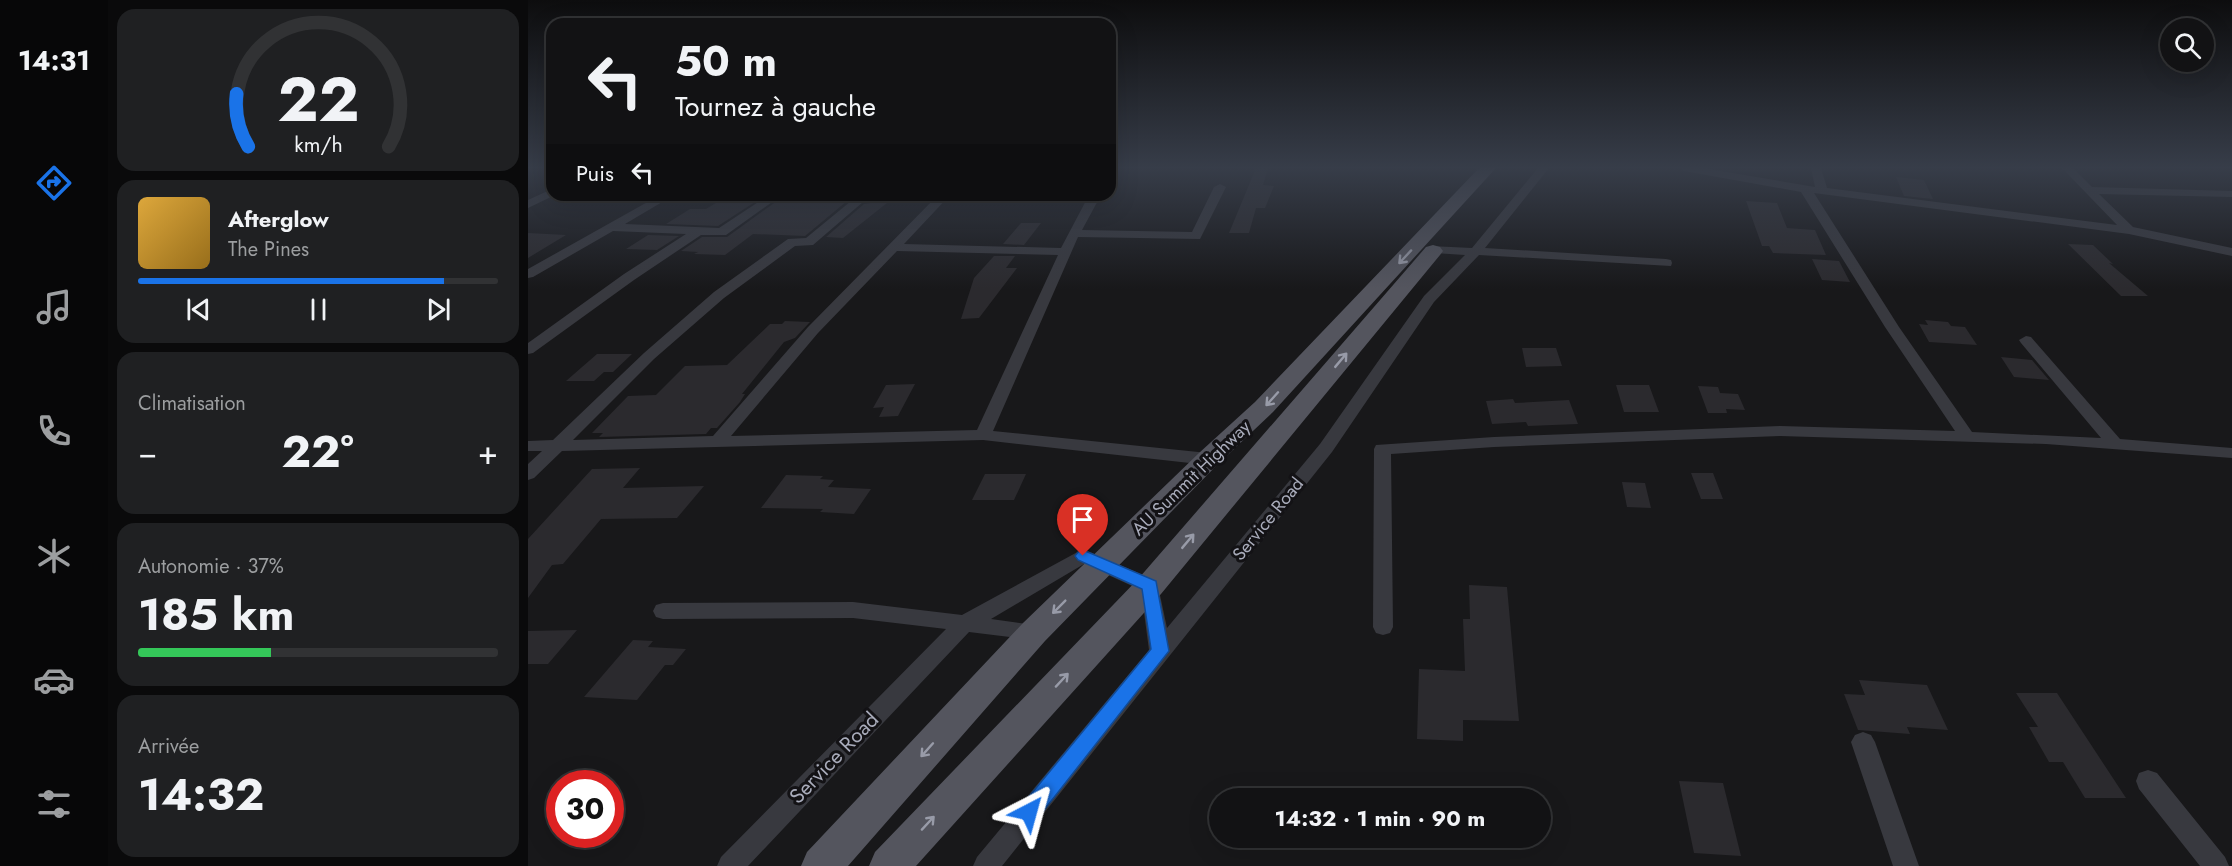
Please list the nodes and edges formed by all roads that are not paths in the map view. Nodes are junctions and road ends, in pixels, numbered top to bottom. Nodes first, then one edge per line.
1 (644, 208) edge
2 (756, 208) edge
3 (849, 208) edge
4 (931, 208) edge
5 (1088, 208) edge
6 (1210, 208) edge
7 (1450, 208) edge
8 (1471, 208) edge
9 (1510, 208) edge
10 (1818, 208) edge
11 (1959, 208) edge
12 (2107, 208) edge
13 (610, 227) junction
14 (2129, 230) junction
15 (699, 231) junction
16 (1074, 233) junction
17 (892, 247) junction
18 (1434, 249) junction
19 (1067, 252) junction
20 (1474, 252) junction
21 (2232, 252) edge
22 (1666, 263) dead end
23 (528, 273) edge
24 (2026, 340) dead end
25 (528, 350) edge
26 (983, 435) junction
27 (1966, 436) junction
28 (716, 443) junction
29 (2116, 445) junction
30 (528, 446) edge
31 (559, 446) junction
32 (2232, 453) edge
33 (1208, 459) junction
34 (528, 474) edge
35 (1101, 566) junction
36 (1150, 586) junction
37 (663, 611) dead end
38 (964, 624) junction
39 (1383, 627) dead end
40 (1034, 632) junction
41 (1160, 651) junction
42 (1863, 742) dead end
43 (2148, 781) dead end
44 (730, 866) edge
45 (821, 866) edge
46 (889, 866) edge
47 (986, 866) edge
48 (1905, 866) edge
49 (2216, 866) edge

1 - 13 street
2 - 15 street
3 - 31 street
4 - 17 street
5 - 16 street
6 - 16 street
7 -> 33 main road, AU Summit Highway
8 - 18 main road, AU Summit Highway
9 - 20 street, Service Road
10 - 27 street
11 - 14 street
12 - 14 street
13 - 15 street
13 - 23 street
14 - 21 street
15 - 25 street
16 - 19 street
17 - 19 street
17 - 28 street
18 - 20 street
36 -> 18 main road, AU Summit Highway
19 - 26 street
20 - 22 street
20 - 41 street, Service Road
24 - 29 street
26 - 28 street
26 - 33 street
27 - 29 street
27 - 39 street
28 - 31 street
29 - 32 street
30 - 31 street
31 - 34 street
33 - 35 main road, AU Summit Highway
35 - 36 street
35 - 38 street, Service Road
35 -> 40 main road, AU Summit Highway
36 - 41 street
46 -> 36 main road, AU Summit Highway
37 - 38 street
38 - 40 street
38 - 44 street, Service Road
40 -> 45 main road, AU Summit Highway
41 - 47 street, Service Road
42 - 48 street
43 - 49 street

